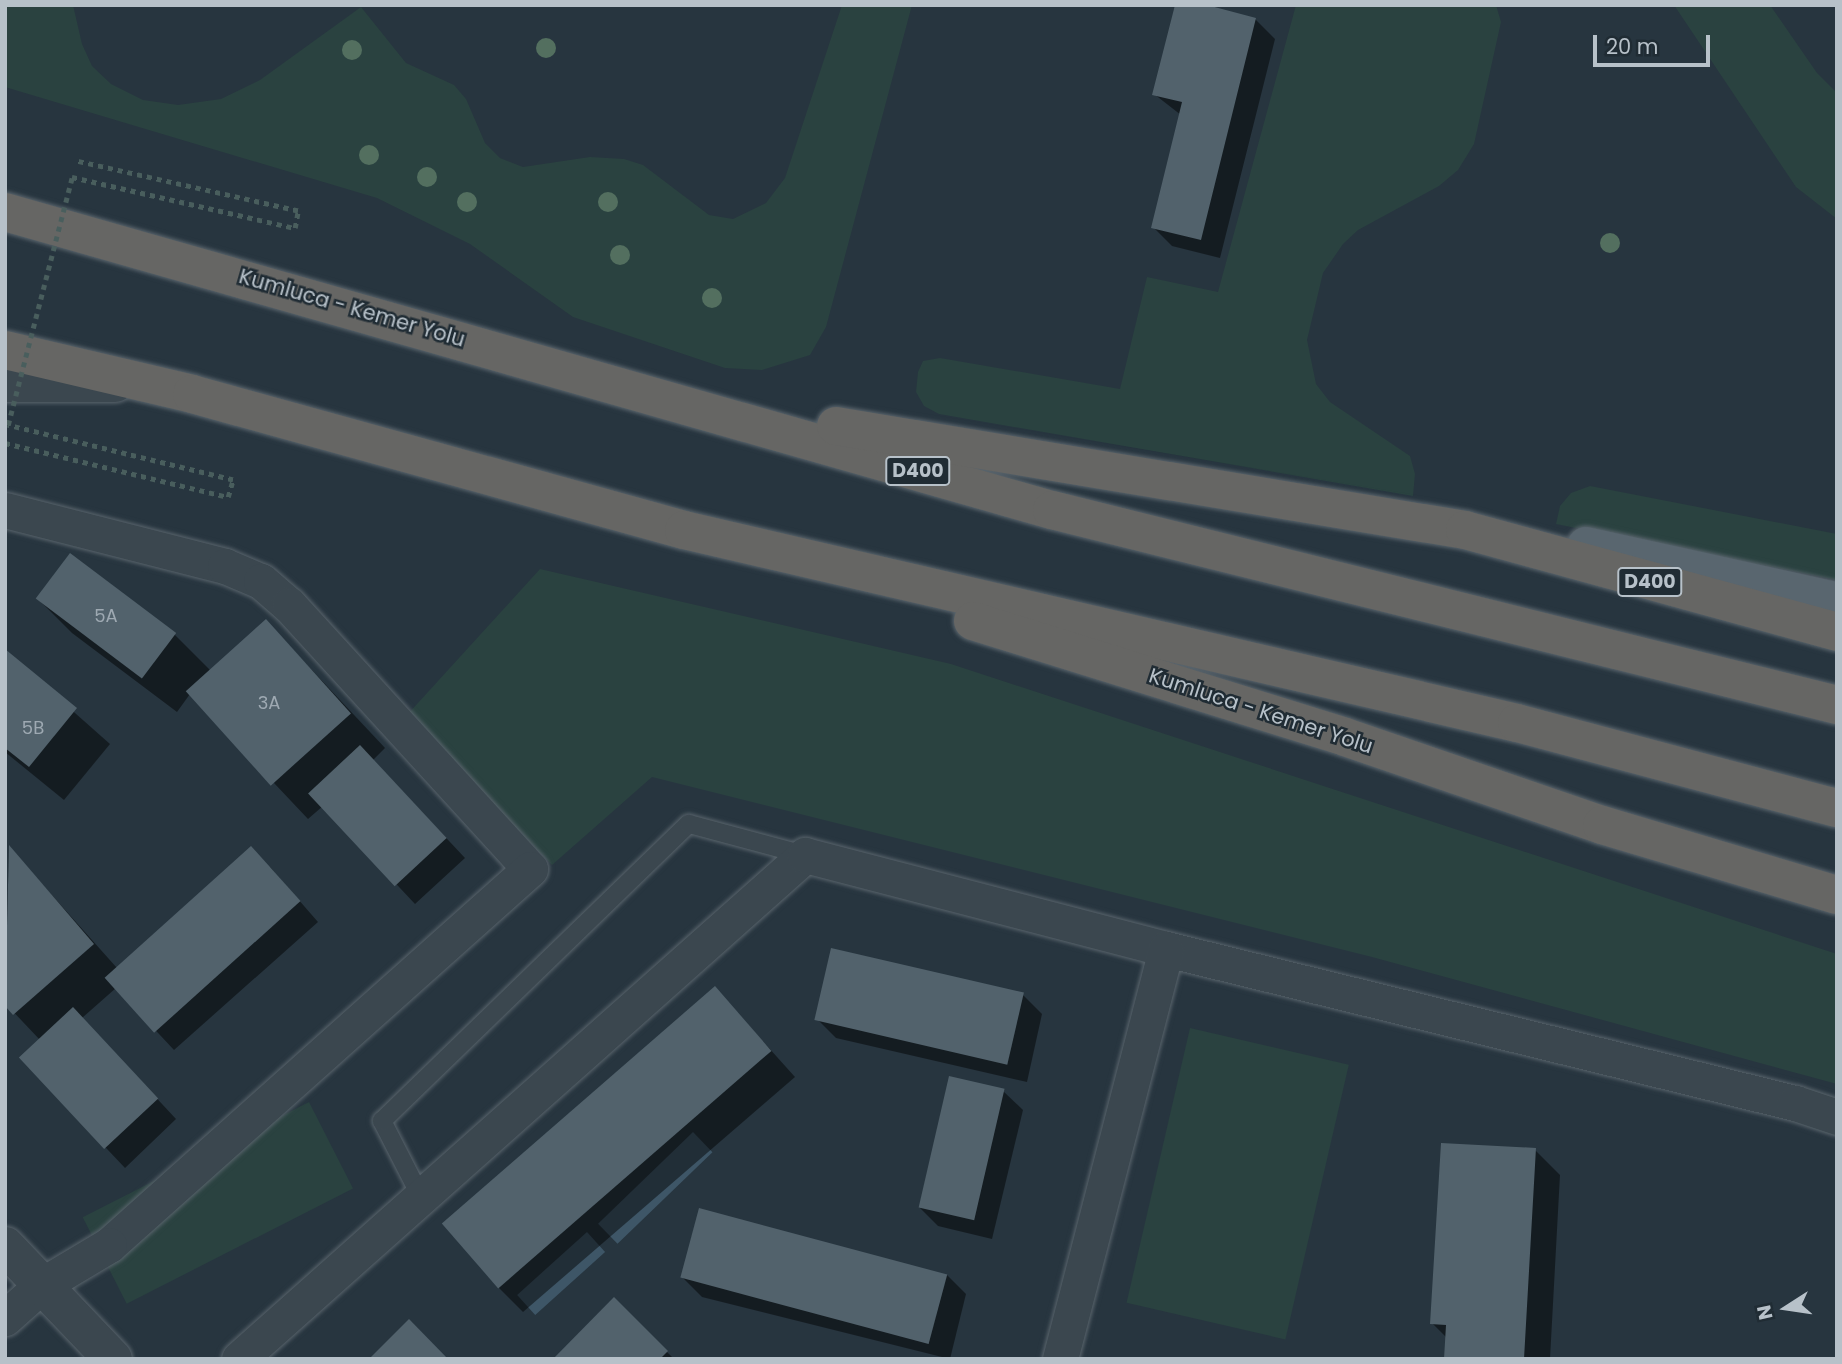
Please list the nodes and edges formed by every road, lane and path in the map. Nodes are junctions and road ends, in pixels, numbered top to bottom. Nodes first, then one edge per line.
1 (76, 161) dead end
2 (5, 212) edge
3 (5, 349) edge
4 (130, 382) junction
5 (5, 383) edge
6 (697, 407) junction
7 (5, 443) edge
8 (5, 510) edge
9 (684, 530) junction
10 (1465, 530) junction
11 (1837, 601) edge
12 (1837, 632) edge
13 (1837, 705) edge
14 (1837, 808) edge
15 (805, 855) junction
16 (1837, 895) edge
17 (1166, 949) junction
18 (1837, 1117) edge
19 (422, 1199) junction
20 (5, 1246) edge
21 (42, 1285) junction
22 (5, 1318) edge
23 (113, 1359) edge
24 (239, 1359) edge
25 (1060, 1359) edge

1 - 7 path, bridge
2 - 6 highway, Kumluca - Kemer Yolu / D400
3 - 4 highway, Kumluca - Kemer Yolu
4 - 5 street
4 - 9 highway, Kumluca - Kemer Yolu
6 - 10 highway, Kumluca - Kemer Yolu / D400
6 - 13 highway, Kumluca - Kemer Yolu / D400
8 - 21 street
9 - 14 highway, Kumluca - Kemer Yolu
9 - 16 highway, Kumluca - Kemer Yolu
10 - 11 main road
10 - 12 highway, Kumluca - Kemer Yolu / D400
15 - 17 street
15 - 19 street
15 - 19 lane
17 - 18 street
17 - 25 street
19 - 24 street
20 - 21 street
21 - 22 street
21 - 23 street

